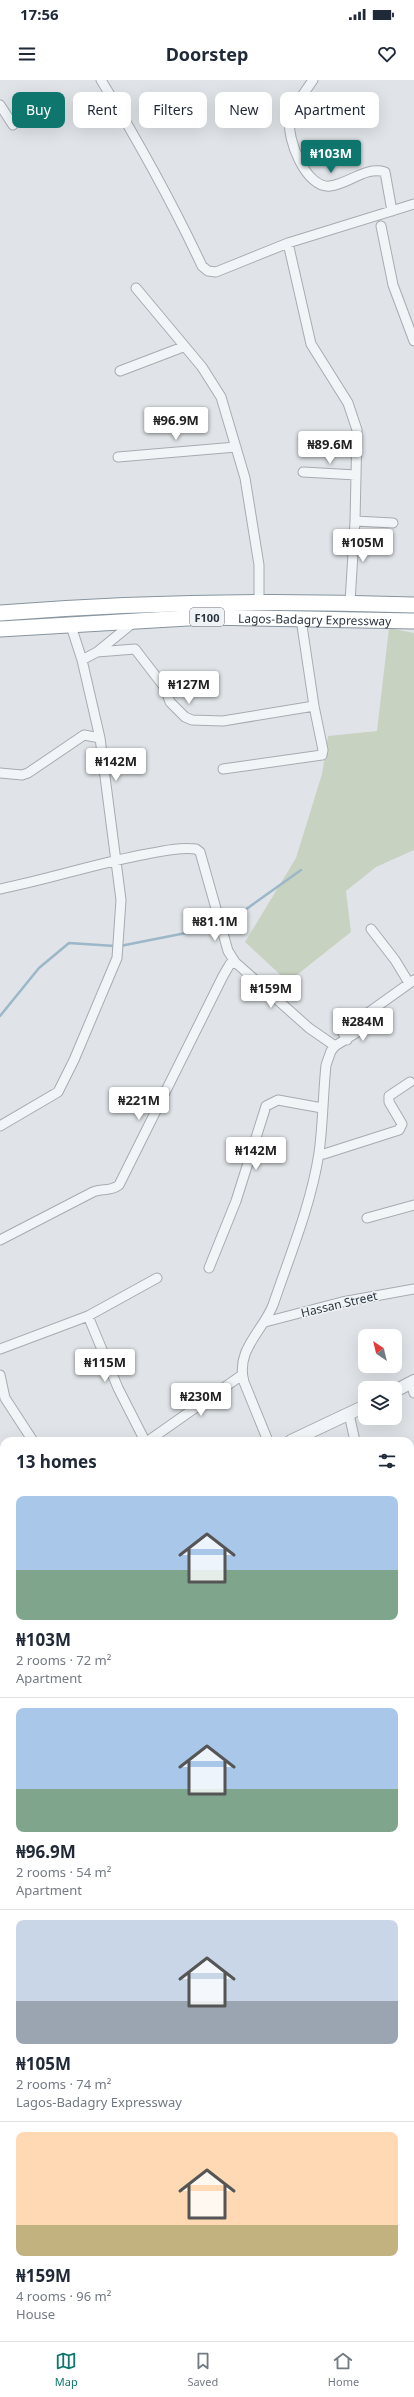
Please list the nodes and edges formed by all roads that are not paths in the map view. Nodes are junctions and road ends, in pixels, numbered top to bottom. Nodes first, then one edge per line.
1 (101, 80) edge
2 (313, 80) edge
3 (0, 105) edge
4 (12, 123) edge
5 (414, 204) edge
6 (392, 210) junction
7 (381, 226) dead end
8 (288, 243) junction
9 (136, 288) dead end
10 (414, 341) edge
11 (183, 347) junction
12 (120, 371) dead end
13 (236, 447) junction
14 (118, 457) dead end
15 (303, 472) dead end
16 (356, 475) junction
17 (355, 521) junction
18 (393, 523) dead end
19 (259, 602) junction
20 (350, 602) junction
21 (414, 605) edge
22 (0, 612) edge
23 (301, 619) junction
24 (136, 620) junction
25 (414, 621) edge
26 (71, 626) junction
27 (0, 629) edge
28 (97, 652) junction
29 (82, 660) junction
30 (314, 706) junction
31 (100, 738) junction
32 (223, 769) dead end
33 (0, 773) edge
34 (116, 860) junction
35 (0, 888) edge
36 (371, 929) dead end
37 (235, 962) junction
38 (411, 982) edge
39 (380, 1018) dead end
40 (347, 1040) junction
41 (335, 1046) junction
42 (410, 1082) dead end
43 (322, 1108) junction
44 (0, 1126) edge
45 (319, 1153) junction
46 (414, 1205) edge
47 (366, 1218) dead end
48 (0, 1240) edge
49 (209, 1268) dead end
50 (157, 1278) dead end
51 (414, 1289) edge
52 (88, 1316) junction
53 (265, 1322) junction
54 (0, 1349) edge
55 (0, 1375) edge
56 (242, 1375) junction
57 (413, 1385) edge
58 (402, 1389) edge
59 (358, 1410) edge
60 (349, 1414) junction
61 (30, 1437) edge
62 (145, 1437) edge
63 (153, 1437) edge
64 (266, 1437) edge
65 (299, 1437) edge
66 (354, 1437) edge

1 - 8 street
2 - 6 street
3 - 4 street
5 - 6 street
6 - 8 street
7 - 10 street
8 - 16 street
9 - 11 street
11 - 12 street
11 - 13 street
13 - 14 street
13 - 19 street
15 - 16 street
16 - 17 street
17 - 18 street
17 - 20 street
19 - 20 highway, Lagos-Badagry Expressway / F100
19 - 22 highway, Lagos-Badagry Expressway / F100
20 - 21 highway, Lagos-Badagry Expressway / F100
23 - 24 highway, Lagos-Badagry Expressway / F100
23 - 25 highway, Lagos-Badagry Expressway / F100
23 - 30 street
24 - 26 highway, Lagos-Badagry Expressway / F100
24 - 28 street
26 - 27 highway, Lagos-Badagry Expressway / F100
26 - 29 street
28 - 29 street
28 - 30 street
29 - 31 street
30 - 32 street
31 - 33 street
31 - 34 street
34 - 35 street
34 - 37 street
34 - 44 street
36 - 38 street
37 - 41 street
37 - 48 street
38 - 40 street
39 - 40 street
40 - 41 street
41 - 43 street
42 - 45 street
43 - 45 street
43 - 49 street
45 - 53 street
46 - 47 street
50 - 52 street
51 - 53 street, Hassan Street
52 - 54 street
52 - 62 street
53 - 56 street
55 - 61 street
56 - 63 street
56 - 64 street
57 - 58 street
59 - 60 street
60 - 65 street
60 - 66 street

